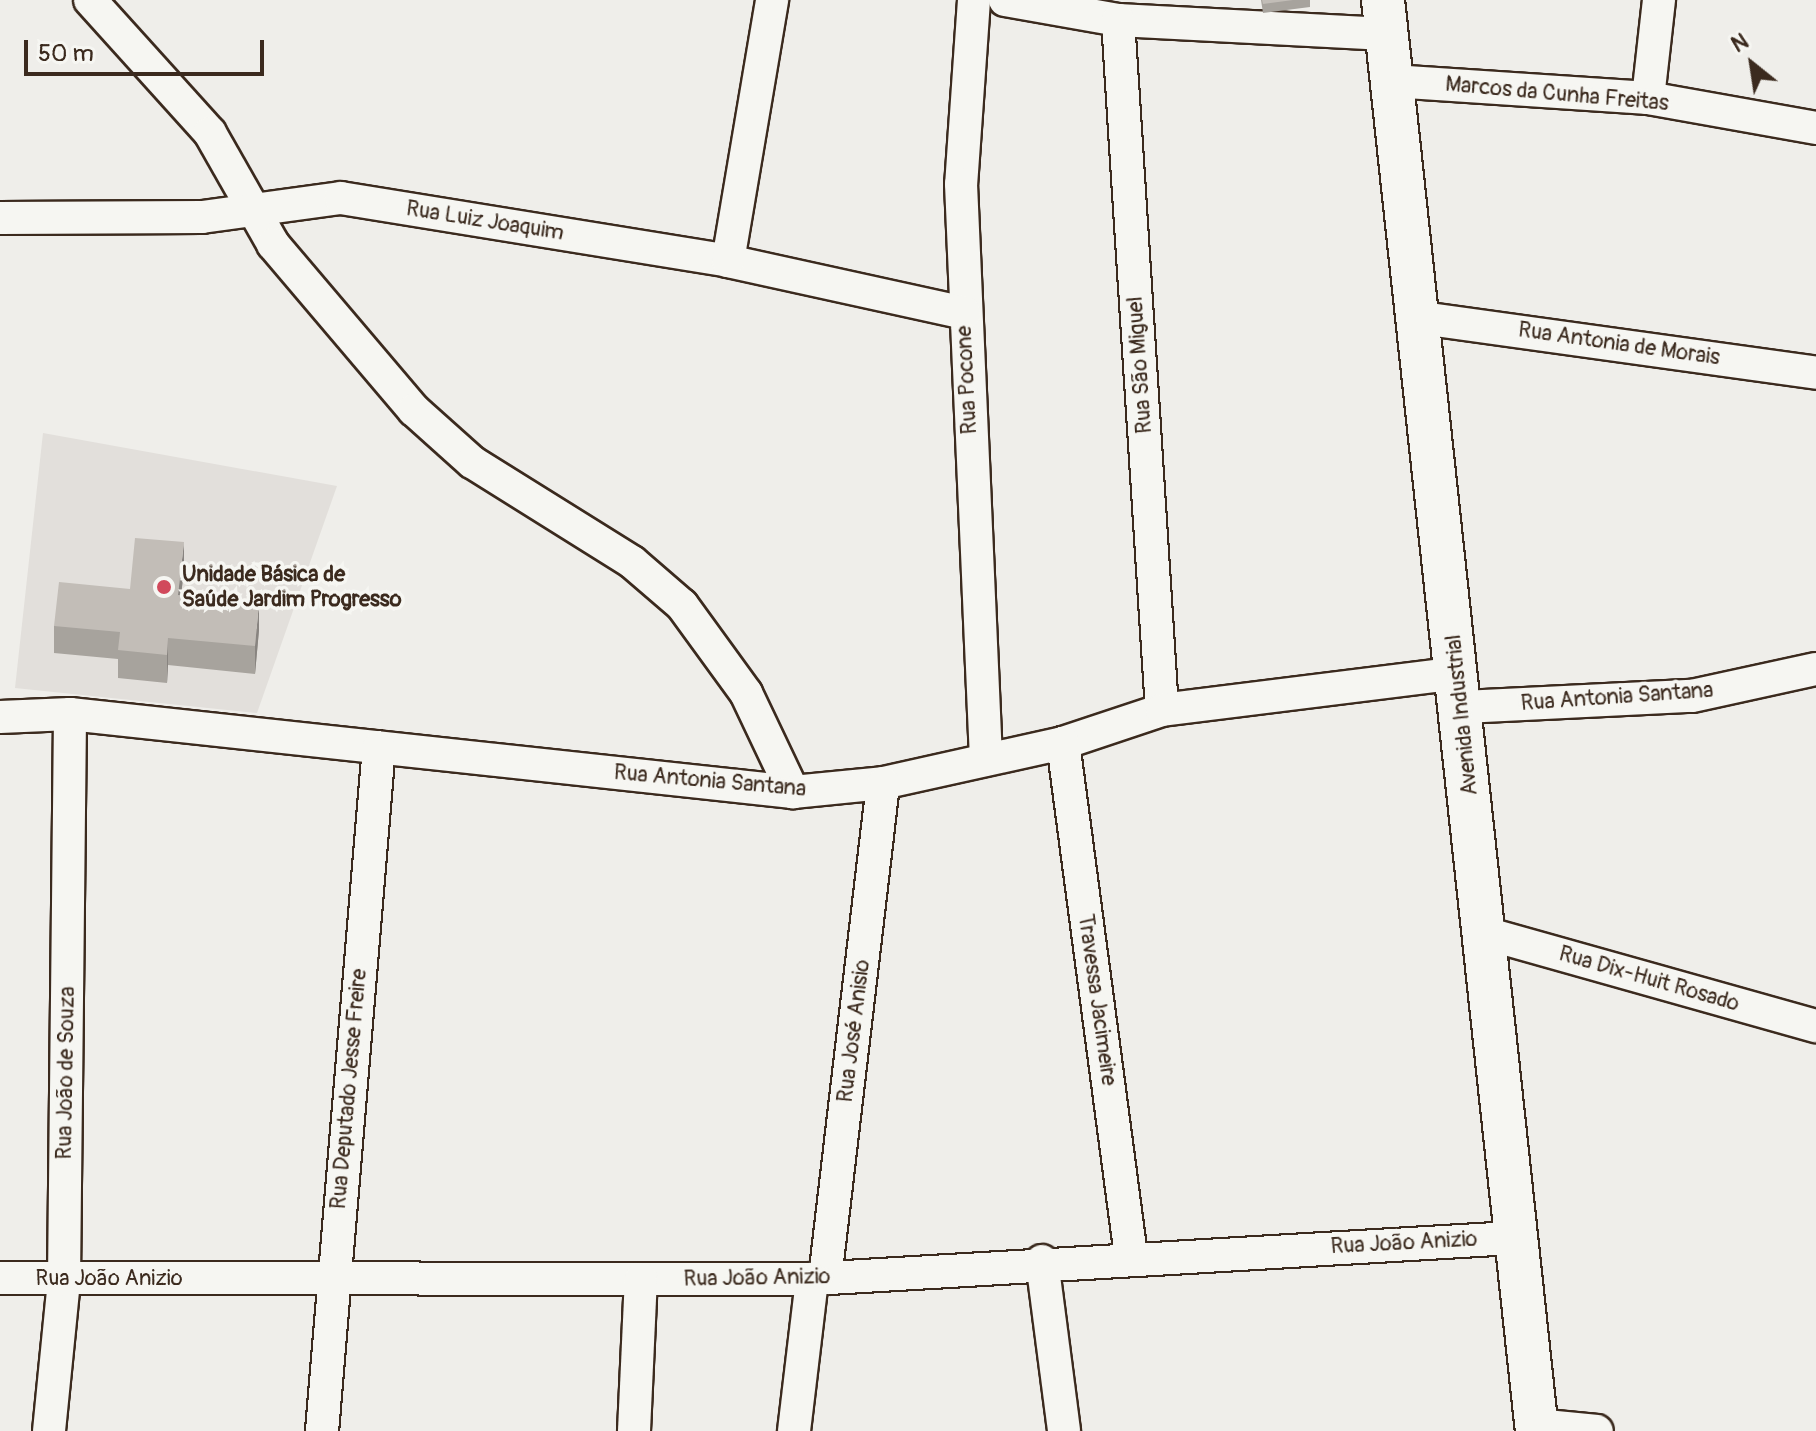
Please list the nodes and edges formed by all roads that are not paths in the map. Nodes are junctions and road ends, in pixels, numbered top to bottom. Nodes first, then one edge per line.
1 (90, 0) edge
2 (772, 0) edge
3 (974, 0) edge
4 (1005, 0) edge
5 (1659, 0) edge
6 (1384, 17) edge
7 (1118, 20) junction
8 (1392, 81) junction
9 (1648, 98) junction
10 (1816, 128) edge
11 (252, 206) junction
12 (0, 218) edge
13 (728, 261) junction
14 (964, 313) junction
15 (1422, 318) junction
16 (1816, 373) edge
17 (1816, 669) edge
18 (1461, 690) junction
19 (1162, 710) junction
20 (70, 714) junction
21 (0, 717) edge
22 (1063, 743) junction
23 (379, 747) junction
24 (986, 759) junction
25 (883, 783) junction
26 (793, 792) junction
27 (1481, 932) junction
28 (1816, 1026) edge
29 (1513, 1238) junction
30 (1131, 1256) junction
31 (1042, 1261) junction
32 (0, 1278) edge
33 (333, 1278) junction
34 (641, 1279) junction
35 (819, 1279) junction
36 (64, 1280) junction
37 (1537, 1428) edge
38 (49, 1431) edge
39 (322, 1431) edge
40 (634, 1431) edge
41 (794, 1431) edge
42 (1064, 1431) edge
43 (1597, 1431) edge

1 - 11 street
2 - 13 street
3 - 14 street, Rua Pocone
4 - 7 street
5 - 9 street
6 - 7 street
6 - 8 street, Avenida Industrial
7 - 19 street, Rua São Miguel
8 - 9 street, Marcos da Cunha Freitas
8 - 15 street, Avenida Industrial
9 - 10 street, Marcos da Cunha Freitas
11 - 12 street, Rua Luiz Joaquim
11 - 13 street, Rua Luiz Joaquim
11 - 26 street
13 - 14 street, Rua Luiz Joaquim
14 - 24 street, Rua Pocone
15 - 16 street, Rua Antonia de Morais
15 - 18 street, Avenida Industrial
17 - 18 street, Rua Antonia Santana
18 - 19 street, Rua Antonia Santana
18 - 27 street, Avenida Industrial
19 - 22 street, Rua Antonia Santana
20 - 21 street, Rua Antonia Santana
20 - 23 street, Rua Antonia Santana
20 - 36 street, Rua João de Souza
22 - 24 street, Rua Antonia Santana
22 - 30 street, Travessa Jacimeire
23 - 26 street, Rua Antonia Santana
23 - 33 street, Rua Deputado Jesse Freire
24 - 25 street, Rua Antonia Santana
25 - 26 street, Rua Antonia Santana
25 - 35 street, Rua José Anisio
27 - 28 street, Rua Dix-Huit Rosado
27 - 29 street, Avenida Industrial
29 - 30 street, Rua João Anizio
29 - 37 street, Avenida Industrial
30 - 31 street, Rua João Anizio
31 - 35 street, Rua João Anizio
31 - 42 street
32 - 36 street, Rua João Anizio
33 - 34 street, Rua João Anizio
33 - 36 street, Rua João Anizio
33 - 39 street, Rua Deputado Jesse Freire
34 - 35 street, Rua João Anizio
34 - 40 street
35 - 41 street, Rua José Anisio
36 - 38 street, Rua João de Souza
37 - 43 street

